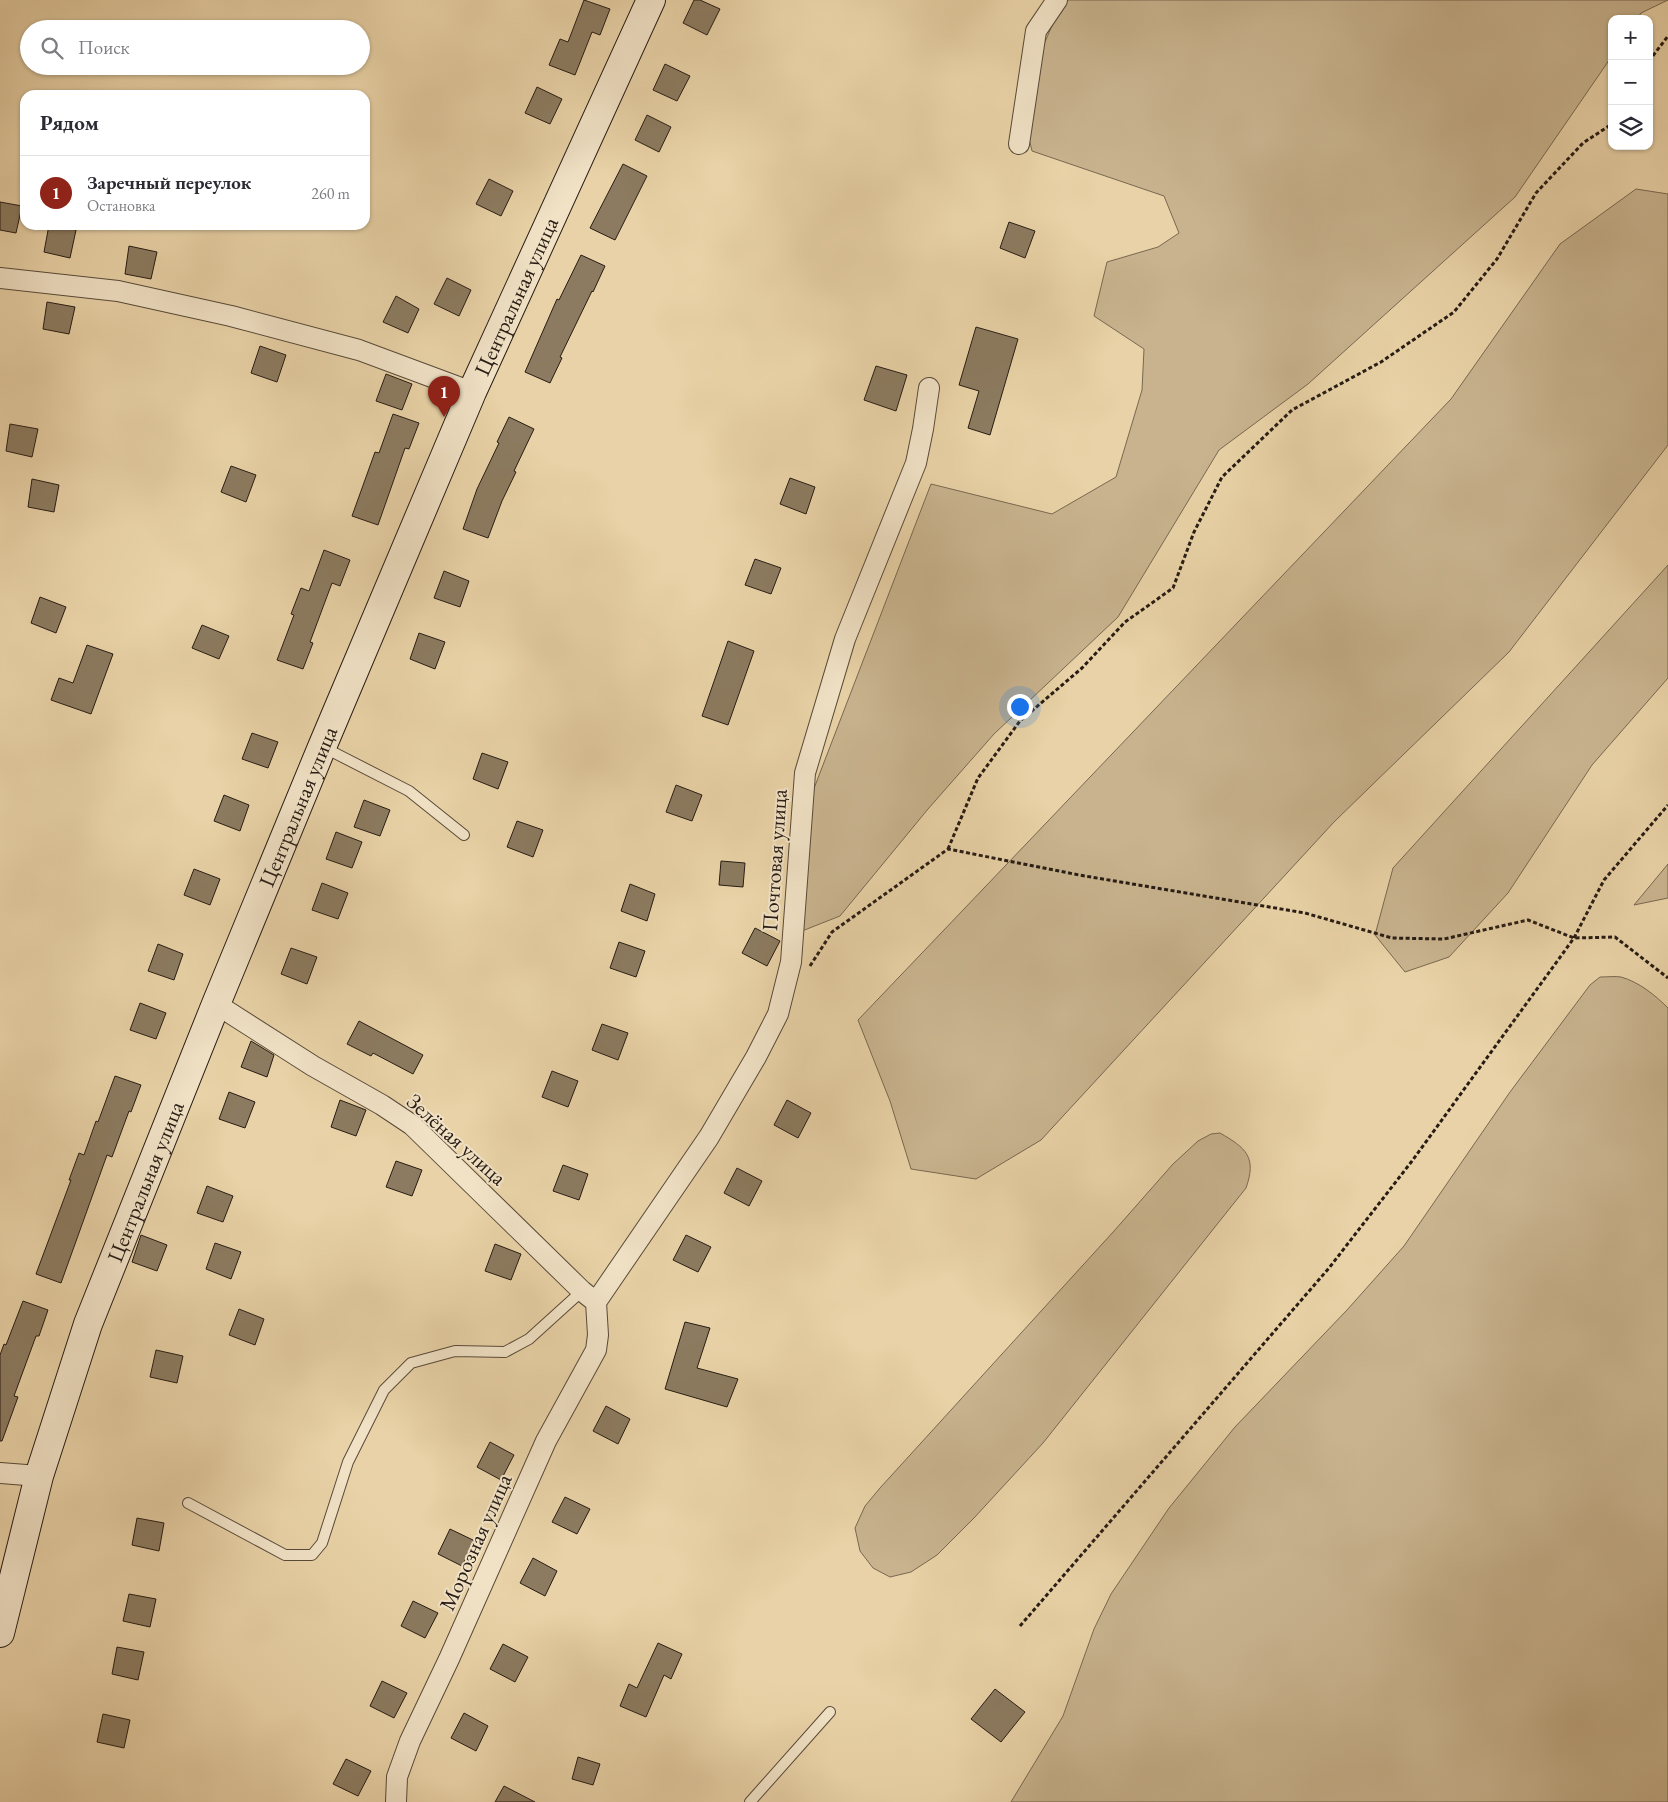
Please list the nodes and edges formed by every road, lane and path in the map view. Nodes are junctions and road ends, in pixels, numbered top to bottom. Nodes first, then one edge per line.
1 (651, 0) edge
2 (1057, 0) edge
3 (1668, 36) edge
4 (1650, 60) edge
5 (1608, 127) edge
6 (1019, 144) dead end
7 (1, 282) edge
8 (929, 388) dead end
9 (472, 392) junction
10 (322, 747) junction
11 (1668, 805) edge
12 (464, 835) dead end
13 (948, 849) junction
14 (1574, 938) junction
15 (805, 973) dead end
16 (1668, 978) edge
17 (216, 1004) junction
18 (589, 1297) junction
19 (0, 1473) edge
20 (39, 1476) junction
21 (188, 1503) dead end
22 (1020, 1626) dead end
23 (0, 1634) edge
24 (830, 1712) dead end
25 (396, 1802) edge
26 (750, 1802) edge

1 - 9 street, Центральная улица
2 - 6 street
3 - 4 path
5 - 13 path
7 - 9 street
8 - 18 street, Почтовая улица
9 - 10 street, Центральная улица
10 - 12 lane
10 - 17 street, Центральная улица
11 - 14 path
13 - 14 path
13 - 15 path
14 - 16 path
14 - 22 path
17 - 18 street, Зелёная улица
17 - 20 street, Центральная улица
18 - 21 lane
18 - 25 street, Морозная улица
19 - 20 street
20 - 23 street, Центральная улица
24 - 26 lane

